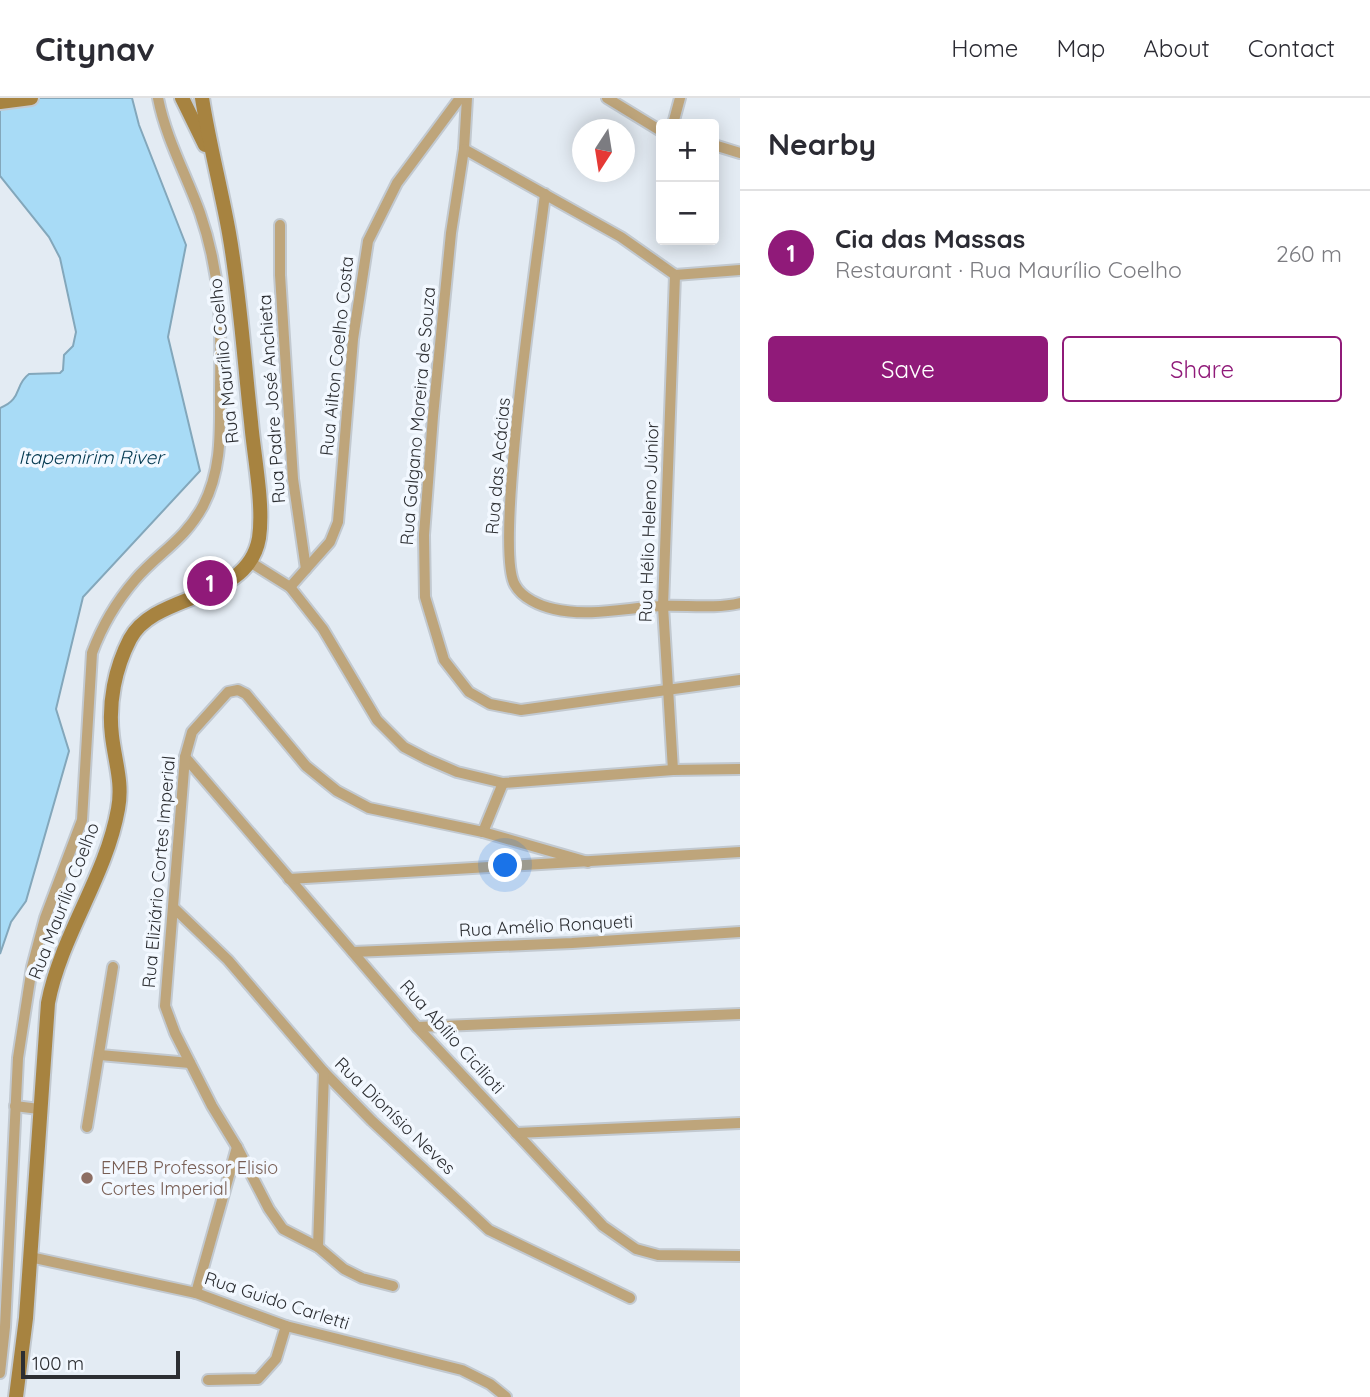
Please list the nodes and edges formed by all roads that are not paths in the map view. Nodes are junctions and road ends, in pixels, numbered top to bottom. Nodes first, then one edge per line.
1 (31, 98) edge
2 (158, 98) edge
3 (202, 98) edge
4 (460, 98) edge
5 (467, 98) edge
6 (607, 98) edge
7 (680, 98) edge
8 (181, 99) edge
9 (0, 102) edge
10 (674, 119) edge
11 (656, 128) edge
12 (719, 147) edge
13 (464, 149) junction
14 (740, 153) edge
15 (212, 158) junction
16 (545, 194) junction
17 (280, 225) dead end
18 (740, 270) edge
19 (675, 275) junction
20 (250, 562) junction
21 (306, 569) junction
22 (290, 587) junction
23 (740, 603) edge
24 (663, 606) junction
25 (740, 680) edge
26 (666, 690) junction
27 (185, 757) junction
28 (740, 769) edge
29 (673, 770) junction
30 (503, 783) junction
31 (483, 832) junction
32 (740, 852) edge
33 (588, 862) junction
34 (289, 879) junction
35 (175, 909) junction
36 (740, 932) edge
37 (354, 952) junction
38 (113, 967) dead end
39 (740, 1014) edge
40 (417, 1027) junction
41 (100, 1055) junction
42 (190, 1063) junction
43 (324, 1072) junction
44 (15, 1106) junction
45 (39, 1110) junction
46 (740, 1123) edge
47 (86, 1127) dead end
48 (516, 1133) junction
49 (237, 1147) junction
50 (318, 1247) junction
51 (740, 1256) edge
52 (30, 1257) junction
53 (393, 1286) dead end
54 (195, 1293) junction
55 (630, 1298) dead end
56 (286, 1326) junction
57 (3, 1359) junction
58 (21, 1361) junction
59 (0, 1373) edge
60 (208, 1380) dead end
61 (16, 1397) edge
62 (506, 1397) edge

1 - 9 main road
2 - 44 street
3 - 15 main road
4 - 21 street, Rua Ailton Coelho Costa
5 - 13 street, Rua Galgano Moreira de Souza
6 - 11 street
7 - 10 street
8 - 15 main road
12 - 14 street
13 - 16 street
13 - 26 street, Rua Galgano Moreira de Souza
15 - 20 main road, Rua Maurílio Coelho
16 - 19 street
16 - 24 street, Rua das Acácias
17 - 21 street, Rua Padre José Anchieta
18 - 19 street
19 - 24 street, Rua Hélio Heleno Júnior
20 - 22 street
20 - 45 main road, Rua Maurílio Coelho
21 - 22 street, Rua Ailton Coelho Costa
22 - 30 street
23 - 24 street, Rua das Acácias
24 - 26 street, Rua Hélio Heleno Júnior
25 - 26 street, Rua Galgano Moreira de Souza
26 - 29 street, Rua Hélio Heleno Júnior
27 - 31 street, Rua Eliziário Cortes Imperial
27 - 34 street, Rua Abílio Cicilioti
27 - 35 street, Rua Eliziário Cortes Imperial
28 - 29 street
29 - 30 street
30 - 31 street
31 - 33 street, Rua Eliziário Cortes Imperial
32 - 33 street
33 - 34 street
34 - 37 street, Rua Abílio Cicilioti
35 - 42 street, Rua Eliziário Cortes Imperial
35 - 43 street, Rua Dionísio Neves
36 - 37 street, Rua Amélio Ronqueti
37 - 40 street, Rua Abílio Cicilioti
38 - 41 street
39 - 40 street
40 - 48 street, Rua Abílio Cicilioti
41 - 42 street
41 - 47 street
42 - 49 street, Rua Eliziário Cortes Imperial
43 - 50 street
43 - 55 street, Rua Dionísio Neves
44 - 45 street
44 - 57 street
45 - 52 main road, Rua Maurílio Coelho
46 - 48 street
48 - 51 street, Rua Abílio Cicilioti
49 - 50 street, Rua Eliziário Cortes Imperial
49 - 54 street
50 - 53 street, Rua Eliziário Cortes Imperial
52 - 54 street, Rua Guido Carletti
52 - 58 main road, Rua Maurílio Coelho
54 - 56 street, Rua Guido Carletti
56 - 60 street
56 - 62 street, Rua Guido Carletti
57 - 58 street
57 - 59 street
58 - 61 main road, Rua Maurílio Coelho

